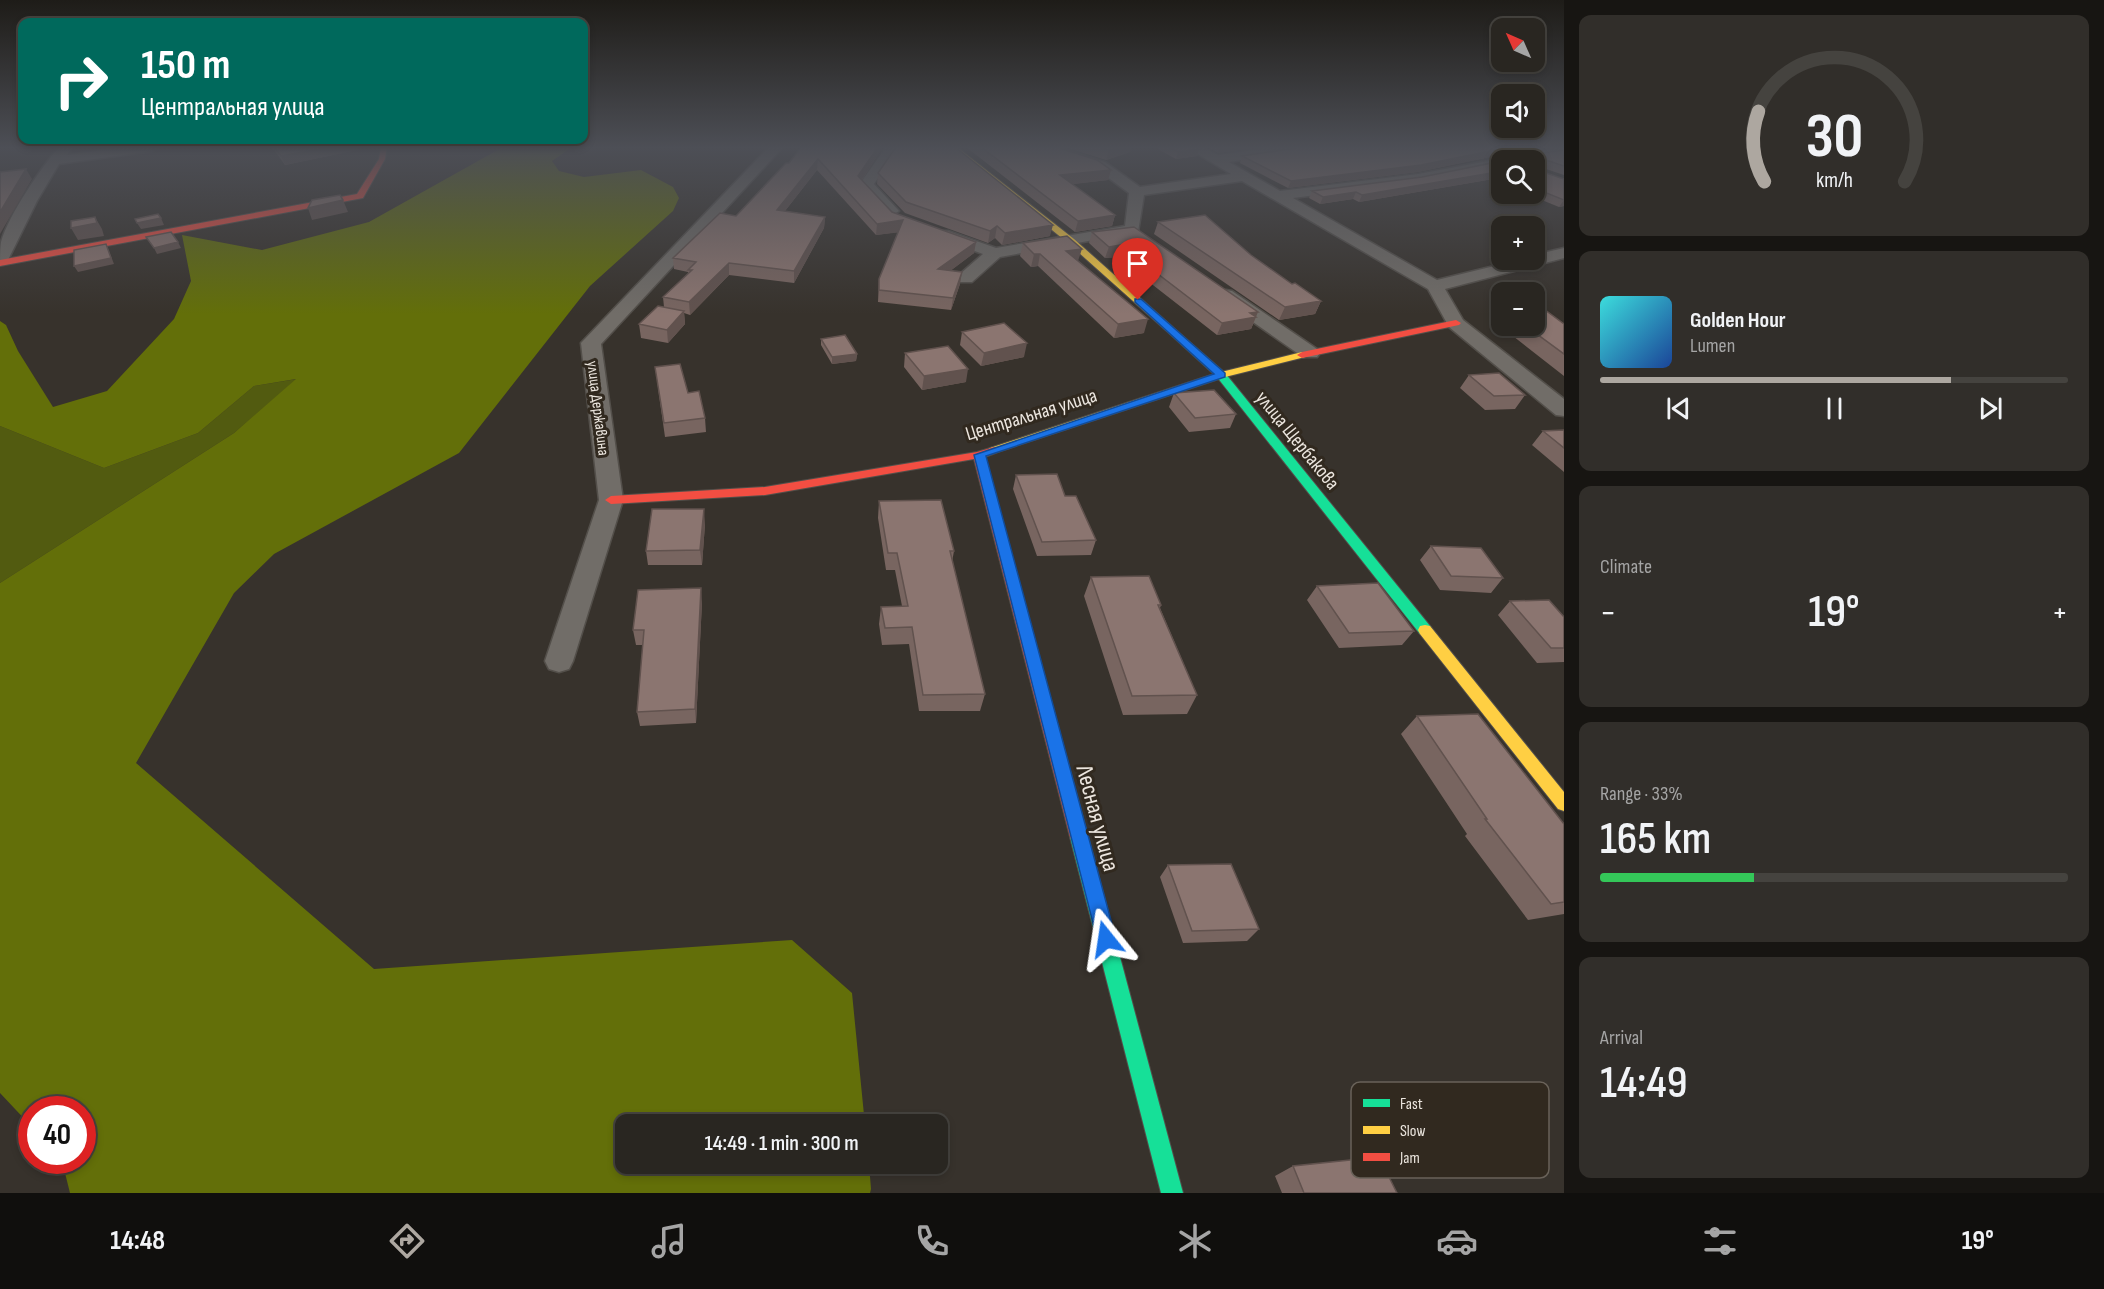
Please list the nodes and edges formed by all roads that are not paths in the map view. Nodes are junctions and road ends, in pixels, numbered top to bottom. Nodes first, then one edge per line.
1 (28, 203) edge
2 (324, 203) edge
3 (723, 203) edge
4 (883, 203) edge
5 (1023, 203) edge
6 (1136, 203) edge
7 (1289, 203) edge
8 (909, 222) edge
9 (1132, 229) junction
10 (931, 230) edge
11 (1071, 241) junction
12 (1150, 242) edge
13 (995, 253) junction
14 (1564, 253) edge
15 (0, 262) edge
16 (966, 278) dead end
17 (1435, 285) junction
18 (1216, 288) edge
19 (1456, 323) junction
20 (1310, 353) junction
21 (1221, 375) junction
22 (1564, 410) edge
23 (979, 455) junction
24 (611, 500) junction
25 (559, 661) dead end
26 (1564, 804) edge
27 (1172, 1193) edge

1 - 15 street
2 - 15 street
3 - 24 street, улица Державина
4 - 8 street
5 - 11 street, улица Щербакова
6 - 9 street
7 - 17 street
9 - 11 street
9 - 12 street
10 - 13 street
11 - 13 street
11 - 21 street, улица Щербакова
13 - 16 street
14 - 17 street
17 - 19 street
18 - 20 street
19 - 20 street, Центральная улица
19 - 22 street
20 - 21 street, Центральная улица
21 - 23 street, Центральная улица
21 - 26 street, улица Щербакова
23 - 24 street, Центральная улица
23 - 27 street, Лесная улица
24 - 25 street, улица Державина

